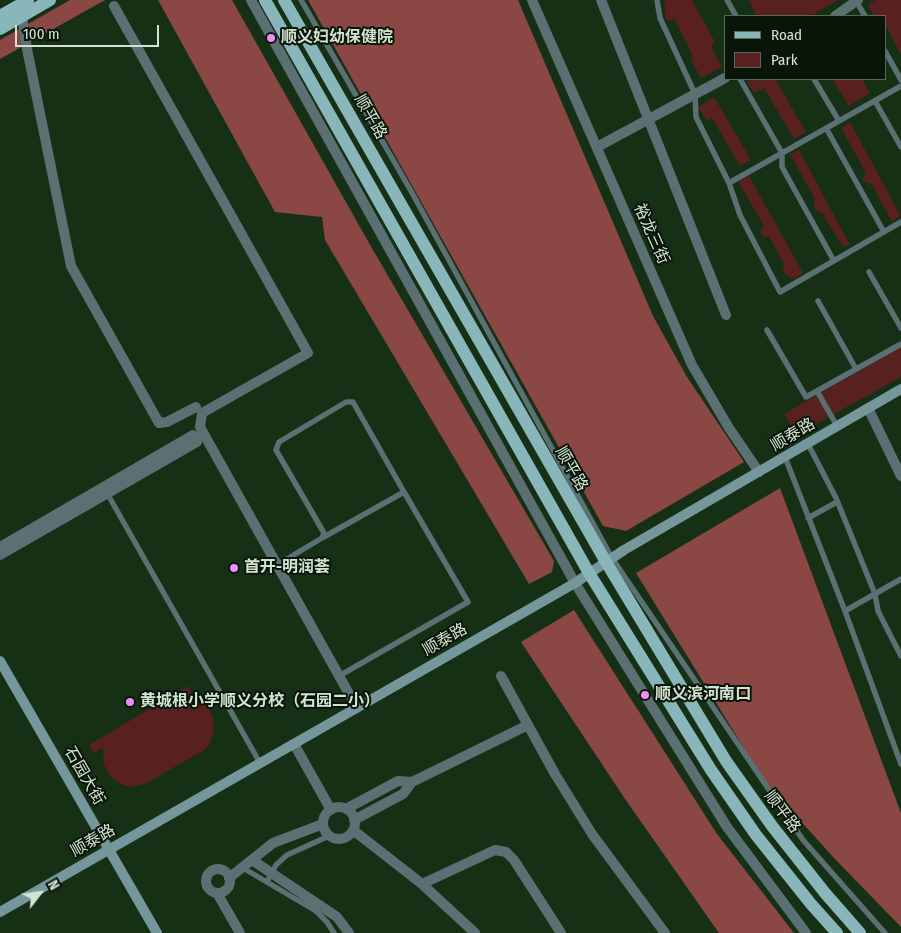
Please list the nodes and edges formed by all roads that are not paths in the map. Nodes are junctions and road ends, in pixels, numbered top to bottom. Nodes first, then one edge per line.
1 (28, 0) edge
2 (50, 0) edge
3 (251, 0) edge
4 (264, 0) edge
5 (284, 0) edge
6 (301, 0) edge
7 (532, 0) edge
8 (601, 0) edge
9 (657, 0) edge
10 (727, 0) edge
11 (857, 0) edge
12 (114, 6) dead end
13 (735, 15) edge
14 (836, 15) edge
15 (864, 15) edge
16 (0, 16) edge
17 (22, 16) junction
18 (0, 29) edge
19 (886, 53) edge
20 (724, 79) edge
21 (741, 80) edge
22 (815, 80) edge
23 (901, 80) edge
24 (901, 86) edge
25 (695, 94) junction
26 (875, 101) junction
27 (648, 120) junction
28 (839, 121) junction
29 (826, 128) junction
30 (597, 147) junction
31 (901, 147) edge
32 (782, 153) junction
33 (729, 183) junction
34 (901, 222) edge
35 (884, 232) junction
36 (834, 261) junction
37 (868, 272) dead end
38 (818, 301) dead end
39 (726, 315) dead end
40 (901, 328) edge
41 (767, 330) dead end
42 (901, 344) edge
43 (856, 369) junction
44 (901, 389) edge
45 (817, 391) junction
46 (196, 407) dead end
47 (868, 408) junction
48 (837, 426) junction
49 (195, 438) dead end
50 (808, 444) junction
51 (785, 457) junction
52 (759, 472) junction
53 (901, 476) edge
54 (105, 490) junction
55 (404, 492) junction
56 (837, 502) junction
57 (808, 518) junction
58 (322, 538) junction
59 (0, 547) edge
60 (0, 555) edge
61 (609, 560) junction
62 (277, 565) junction
63 (589, 573) junction
64 (901, 580) edge
65 (575, 582) junction
66 (875, 594) junction
67 (844, 611) junction
68 (901, 656) edge
69 (0, 661) edge
70 (339, 676) junction
71 (501, 676) dead end
72 (357, 708) junction
73 (528, 725) junction
74 (294, 744) junction
75 (260, 763) junction
76 (901, 764) edge
77 (412, 782) junction
78 (346, 809) junction
79 (331, 810) junction
80 (324, 824) junction
81 (354, 825) junction
82 (329, 836) junction
83 (109, 850) junction
84 (252, 860) junction
85 (243, 868) junction
86 (269, 877) junction
87 (229, 878) junction
88 (422, 884) junction
89 (217, 893) junction
90 (0, 912) edge
91 (156, 933) edge
92 (240, 933) edge
93 (334, 933) edge
94 (349, 933) edge
95 (475, 933) edge
96 (561, 933) edge
97 (665, 933) edge
98 (806, 933) edge
99 (837, 933) edge
100 (860, 933) edge
101 (885, 933) edge

1 - 16 main road
2 - 17 main road
3 - 65 street
4 - 63 main road, 顺平路
5 - 61 main road, 顺平路
6 - 61 lane
7 - 30 street, 裕龙三街
8 - 27 street
9 - 25 lane
10 - 13 lane
11 - 14 street
11 - 15 lane
12 - 62 street
17 - 18 main road
17 - 46 street
19 - 23 lane
20 - 25 street
21 - 32 lane
22 - 28 lane
24 - 26 lane
25 - 27 street
25 - 33 lane
26 - 28 lane
26 - 31 lane
27 - 30 street
27 - 39 street
28 - 29 lane
29 - 32 lane
29 - 35 lane
30 - 52 street, 裕龙三街
32 - 33 lane
32 - 36 lane
33 - 36 lane
34 - 35 lane
35 - 36 lane
37 - 40 lane
38 - 43 lane
41 - 45 lane
42 - 43 lane
43 - 45 lane
44 - 47 street, 顺泰路
45 - 48 lane
47 - 48 street, 顺泰路
47 - 53 street
48 - 50 street, 顺泰路
49 - 54 street
50 - 51 street, 顺泰路
50 - 56 lane
51 - 52 street, 顺泰路
51 - 57 lane
52 - 61 street, 顺泰路
54 - 59 street
54 - 60 street
54 - 75 lane
55 - 58 lane
55 - 58 lane
55 - 70 lane
56 - 57 lane
56 - 66 lane
57 - 67 lane
58 - 62 lane
61 - 63 street, 顺泰路
61 - 100 main road, 顺平路
61 - 101 lane
62 - 70 street
63 - 65 street, 顺泰路
63 - 99 main road, 顺平路
64 - 66 lane
65 - 72 street, 顺泰路
65 - 98 street
66 - 67 lane
66 - 68 lane
67 - 76 lane
69 - 83 street, 石园大街
70 - 72 street
71 - 73 street
72 - 74 street, 顺泰路
73 - 77 street
73 - 97 street
74 - 75 street, 顺泰路
74 - 79 street
75 - 83 street, 顺泰路
77 - 78 street
77 - 81 street
78 - 79 street
78 - 81 street
79 - 80 street
80 - 82 street
80 - 84 street
81 - 82 street
81 - 88 street
82 - 86 lane
83 - 90 street, 顺泰路
83 - 91 street, 石园大街
84 - 85 street
84 - 86 street
85 - 86 lane
85 - 87 street
86 - 93 lane
86 - 94 street
87 - 89 street
87 - 89 street
88 - 95 street
88 - 96 street
89 - 92 street

